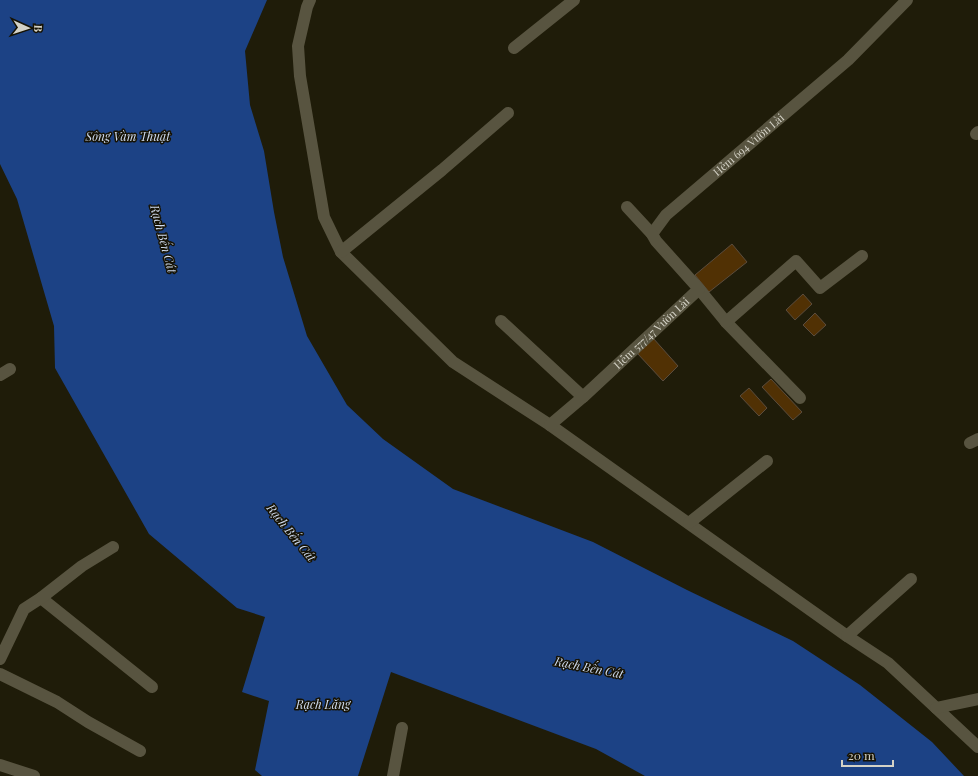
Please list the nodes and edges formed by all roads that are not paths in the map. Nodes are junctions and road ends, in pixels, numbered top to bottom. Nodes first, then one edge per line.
1 (310, 0) edge
2 (574, 0) edge
3 (907, 0) edge
4 (514, 48) dead end
5 (508, 113) dead end
6 (627, 208) dead end
7 (652, 234) junction
8 (341, 252) junction
9 (862, 256) dead end
10 (698, 288) junction
11 (501, 321) dead end
12 (726, 322) junction
13 (10, 368) dead end
14 (0, 375) edge
15 (583, 397) junction
16 (800, 398) dead end
17 (550, 425) junction
18 (767, 461) dead end
19 (689, 523) junction
20 (113, 547) dead end
21 (911, 579) dead end
22 (41, 598) junction
23 (847, 636) junction
24 (0, 659) edge
25 (0, 674) edge
26 (152, 687) dead end
27 (978, 699) edge
28 (936, 708) junction
29 (402, 728) dead end
30 (978, 747) edge
31 (140, 751) dead end
32 (0, 765) edge
33 (34, 776) edge
34 (393, 776) edge

1 - 8 street
2 - 4 street
3 - 7 street, Hẻm 694 Vườn Lài
5 - 8 street
6 - 7 street, Hẻm 577/47 Vườn Lài
7 - 10 street, Hẻm 577/47 Vườn Lài
8 - 17 street
9 - 12 street
10 - 12 street
10 - 15 street, Hẻm 577/47 Vườn Lài
11 - 15 street
12 - 16 street
13 - 14 street
15 - 17 street, Hẻm 577/47 Vườn Lài
17 - 19 street
18 - 19 street
19 - 23 street
20 - 22 street
21 - 23 street
22 - 24 street
22 - 26 street
23 - 28 street
25 - 31 street
27 - 28 street
28 - 30 street
29 - 34 street
32 - 33 street

